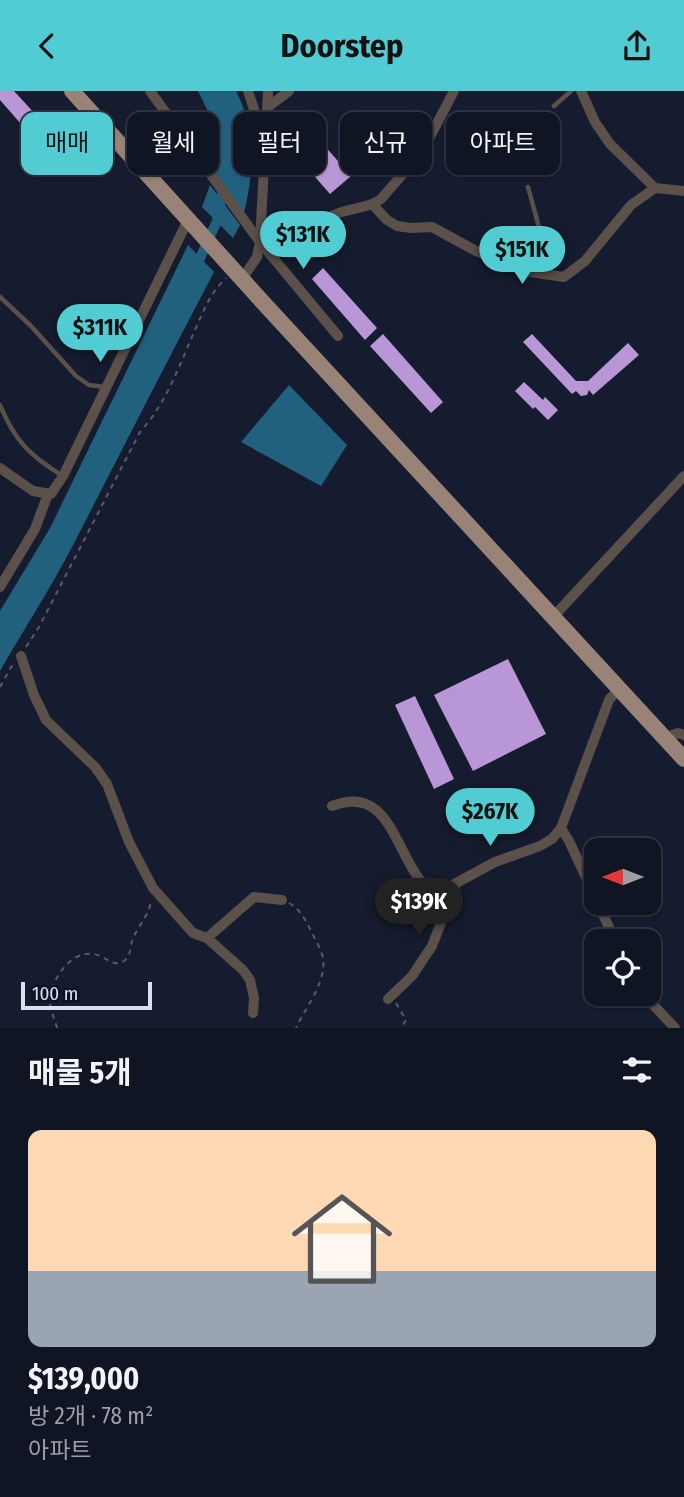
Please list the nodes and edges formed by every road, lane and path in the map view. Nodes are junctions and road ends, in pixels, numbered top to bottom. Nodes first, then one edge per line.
1 (72, 91) edge
2 (149, 91) edge
3 (248, 91) edge
4 (268, 91) edge
5 (289, 91) edge
6 (454, 91) edge
7 (571, 91) edge
8 (581, 91) edge
9 (554, 106) dead end
10 (268, 107) junction
11 (255, 112) edge
12 (268, 112) edge
13 (436, 125) junction
14 (446, 127) edge
15 (264, 175) edge
16 (528, 187) dead end
17 (655, 188) junction
18 (684, 191) edge
19 (373, 205) junction
20 (188, 220) junction
21 (263, 246) junction
22 (239, 275) junction
23 (552, 276) junction
24 (0, 297) edge
25 (338, 335) dead end
26 (106, 387) junction
27 (0, 405) edge
28 (0, 468) edge
29 (63, 476) junction
30 (684, 476) edge
31 (48, 493) junction
32 (0, 587) edge
33 (554, 617) junction
34 (21, 656) junction
35 (0, 687) edge
36 (619, 688) junction
37 (684, 736) edge
38 (664, 738) junction
39 (684, 759) edge
40 (332, 806) dead end
41 (561, 828) junction
42 (584, 874) edge
43 (149, 880) junction
44 (456, 883) junction
45 (282, 900) joint
46 (207, 938) junction
47 (390, 997) joint
48 (654, 1006) edge
49 (253, 1013) dead end
50 (57, 1028) edge
51 (296, 1028) edge
52 (401, 1028) edge
53 (675, 1028) edge

1 - 20 main road
2 - 21 street
3 - 11 street
4 - 10 street
5 - 10 street
6 - 13 street
7 - 9 lane
8 - 17 street
10 - 12 street
13 - 14 path
13 - 19 street
15 - 21 street
16 - 23 lane
17 - 18 street
17 - 23 street
19 - 21 street
19 - 23 street
20 - 22 main road
20 - 26 street
21 - 22 street
21 - 25 street
22 - 33 main road
22 - 34 path
24 - 26 lane
26 - 29 street
27 - 29 lane
28 - 31 street
29 - 31 street
30 - 33 street
31 - 32 street
33 - 36 main road
34 - 35 path
34 - 43 street
36 - 38 main road
36 - 41 street
37 - 38 street
38 - 39 main road
40 - 44 street
41 - 42 street
41 - 44 street
43 - 46 street
43 - 50 path
44 - 47 street
45 - 46 street
45 - 51 path
46 - 49 street
47 - 52 path
48 - 53 street

